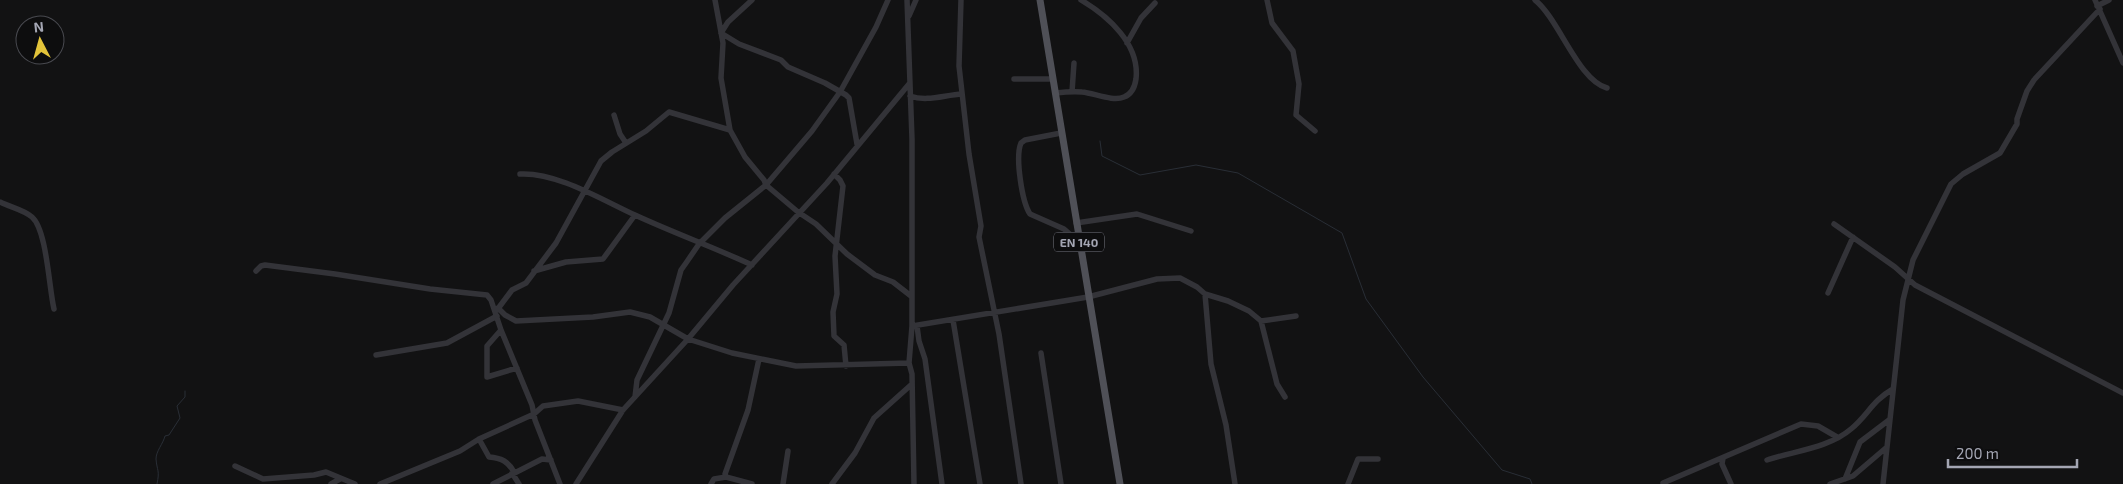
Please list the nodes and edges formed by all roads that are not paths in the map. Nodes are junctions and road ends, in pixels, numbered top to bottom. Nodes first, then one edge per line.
1 (715, 0) edge
2 (752, 0) edge
3 (888, 0) edge
4 (907, 0) edge
5 (916, 0) edge
6 (962, 0) edge
7 (1040, 0) edge
8 (1081, 0) edge
9 (1267, 0) edge
10 (1535, 0) edge
11 (2109, 0) edge
12 (1155, 3) dead end
13 (2098, 5) edge
14 (908, 19) junction
15 (721, 33) junction
16 (1127, 43) junction
17 (1074, 63) dead end
18 (2123, 63) edge
19 (1053, 79) junction
20 (1014, 80) dead end
21 (909, 84) junction
22 (1607, 88) dead end
23 (840, 92) junction
24 (1072, 92) junction
25 (1055, 93) junction
26 (962, 94) junction
27 (910, 96) junction
28 (614, 115) dead end
29 (730, 130) junction
30 (1315, 130) dead end
31 (1061, 133) junction
32 (626, 144) junction
33 (857, 144) junction
34 (520, 174) dead end
35 (834, 174) junction
36 (766, 186) junction
37 (586, 192) junction
38 (0, 202) edge
39 (798, 212) junction
40 (635, 215) junction
41 (1076, 223) junction
42 (1834, 224) dead end
43 (1191, 231) dead end
44 (1853, 237) junction
45 (1079, 242) junction
46 (699, 244) junction
47 (836, 246) junction
48 (752, 265) junction
49 (256, 271) dead end
50 (534, 271) junction
51 (1907, 279) junction
52 (1828, 293) dead end
53 (1205, 294) junction
54 (911, 296) junction
55 (1088, 297) junction
56 (54, 309) dead end
57 (497, 312) junction
58 (994, 312) junction
59 (1296, 316) dead end
60 (953, 320) junction
61 (1261, 321) junction
62 (664, 326) junction
63 (915, 326) junction
64 (501, 330) junction
65 (688, 339) junction
66 (1041, 353) dead end
67 (376, 355) dead end
68 (759, 359) junction
69 (908, 363) junction
70 (846, 366) junction
71 (517, 368) junction
72 (912, 384) junction
73 (1893, 389) junction
74 (2123, 392) edge
75 (1285, 397) dead end
76 (633, 400) junction
77 (624, 410) junction
78 (534, 414) junction
79 (1890, 420) junction
80 (1837, 437) junction
81 (479, 439) junction
82 (1888, 447) junction
83 (788, 451) dead end
84 (1722, 458) junction
85 (1378, 459) dead end
86 (551, 460) junction
87 (1767, 460) dead end
88 (235, 466) dead end
89 (513, 472) junction
90 (726, 478) junction
91 (340, 479) junction
92 (1845, 479) junction
93 (1663, 483) edge
94 (330, 484) edge
95 (355, 484) edge
96 (380, 484) edge
97 (493, 484) edge
98 (519, 484) edge
99 (560, 484) edge
100 (576, 484) edge
101 (711, 484) edge
102 (752, 484) edge
103 (783, 484) edge
104 (832, 484) edge
105 (914, 484) edge
106 (942, 484) edge
107 (980, 484) edge
108 (1021, 484) edge
109 (1060, 484) edge
110 (1120, 484) edge
111 (1236, 484) edge
112 (1348, 484) edge
113 (1731, 484) edge
114 (1830, 484) edge
115 (1883, 484) edge

1 - 15 street
2 - 15 street
3 - 23 street
4 - 14 street
5 - 14 street
6 - 26 street
7 - 19 main road, EN 140
8 - 16 street
9 - 30 street
10 - 22 street
11 - 13 street
12 - 16 street
13 - 18 street
13 - 51 street
14 - 21 street
15 - 23 street
15 - 29 street
16 - 24 street
17 - 24 street
19 - 20 street
19 - 25 main road, EN 140
21 - 27 street
21 - 33 street
23 - 33 street
23 - 36 street
24 - 25 street
25 - 31 main road, EN 140
26 - 27 street
26 - 58 street
27 - 54 street
28 - 32 street
29 - 32 street
29 - 36 street
31 - 41 main road, EN 140
31 - 45 street
32 - 37 street
33 - 35 street
34 - 37 street
35 - 39 street
35 - 47 street
36 - 39 street
36 - 46 street
37 - 40 street
37 - 50 street
38 - 56 street
39 - 47 street
39 - 48 street
40 - 46 street
40 - 50 street
41 - 43 street
41 - 45 main road, EN 140
42 - 44 street
44 - 51 street
44 - 52 street
45 - 55 main road, EN 140
46 - 48 street
46 - 62 street
47 - 54 street
47 - 70 street
48 - 65 street
49 - 57 street
50 - 57 street
51 - 73 street
51 - 74 street
53 - 55 street
53 - 61 street
53 - 111 street
54 - 63 street
55 - 58 street
55 - 110 main road, EN 140
57 - 62 street
57 - 64 street
57 - 67 street
58 - 60 street
58 - 108 street
59 - 61 street
60 - 63 street
60 - 107 street
61 - 75 street
62 - 65 street
62 - 76 street
63 - 69 street
63 - 106 street
64 - 71 street
64 - 71 street
65 - 68 street
65 - 76 street
66 - 109 street
68 - 70 street
68 - 90 street
69 - 70 street
69 - 72 street
71 - 78 street
72 - 104 street
72 - 105 street
73 - 79 street
73 - 80 street
76 - 77 street
77 - 78 street
77 - 100 street
78 - 81 street
78 - 86 street
79 - 82 street
79 - 92 street
80 - 84 street
80 - 87 street
81 - 89 street
81 - 96 street
82 - 92 street
82 - 115 street
83 - 103 street
84 - 93 street
84 - 113 street
85 - 112 street
86 - 89 street
86 - 99 street
88 - 91 street
89 - 97 street
89 - 98 street
90 - 101 street
90 - 102 street
91 - 94 street
91 - 95 street
92 - 114 street

